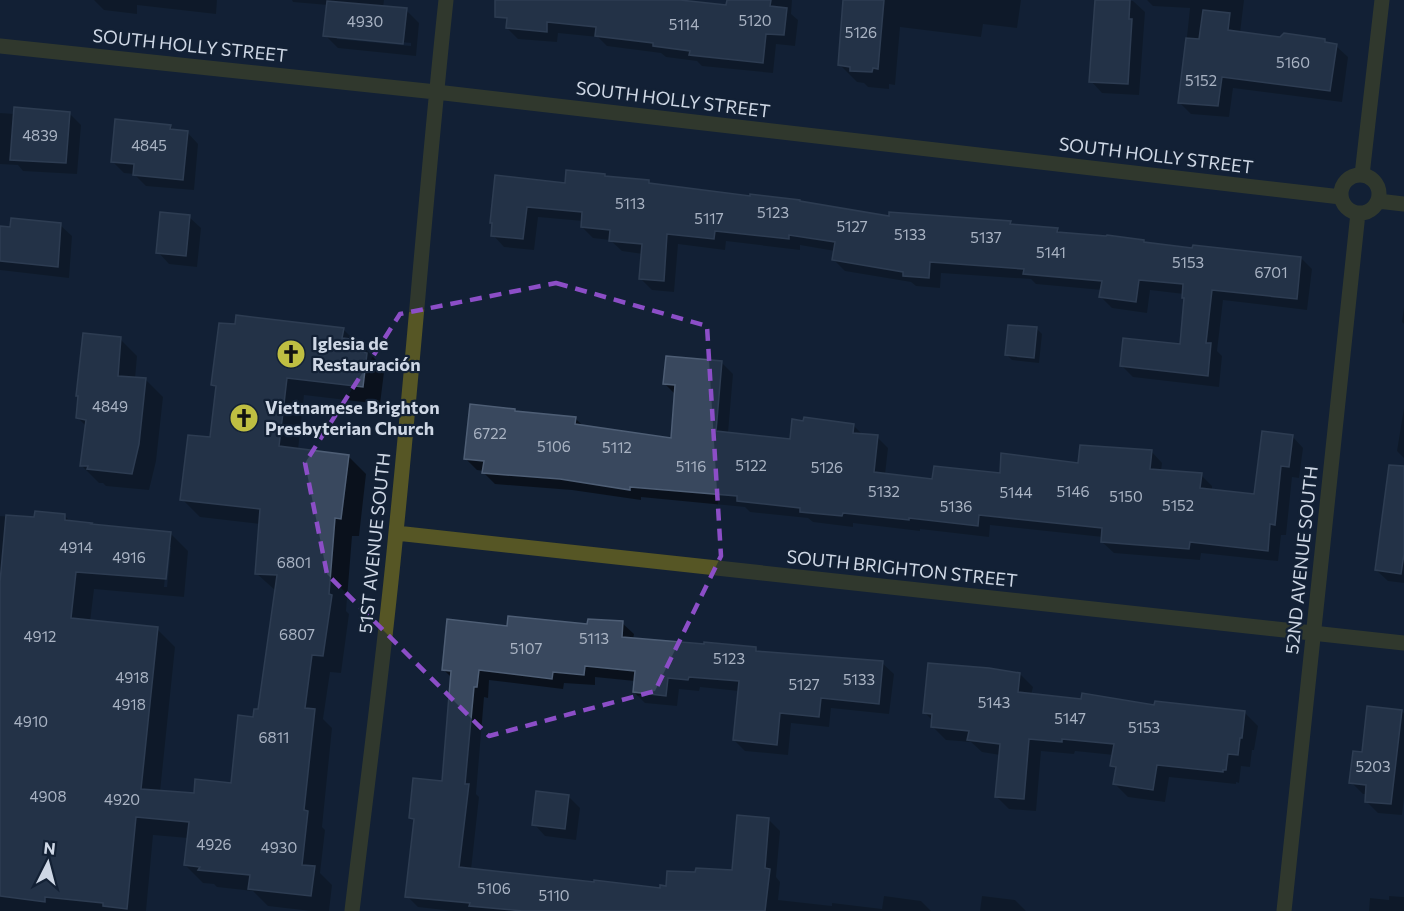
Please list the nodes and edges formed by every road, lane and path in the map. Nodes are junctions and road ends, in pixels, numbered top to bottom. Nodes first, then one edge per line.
1 (446, 0) edge
2 (1382, 0) edge
3 (0, 46) edge
4 (436, 92) junction
5 (1362, 175) junction
6 (1341, 197) junction
7 (1378, 201) junction
8 (1404, 204) edge
9 (1358, 213) junction
10 (396, 533) junction
11 (1314, 633) junction
12 (1404, 643) edge
13 (352, 911) edge
14 (1284, 911) edge

1 - 4 street, 51ST AVENUE SOUTH
2 - 5 street
3 - 4 street, SOUTH HOLLY STREET
4 - 6 street, SOUTH HOLLY STREET
4 - 10 street, 51ST AVENUE SOUTH
5 - 6 street
5 - 7 street
6 - 9 street
7 - 8 street
7 - 9 street
9 - 11 street, 52ND AVENUE SOUTH
10 - 11 street, SOUTH BRIGHTON STREET
10 - 13 street, 51ST AVENUE SOUTH
11 - 12 street, SOUTH BRIGHTON STREET
11 - 14 street, 52ND AVENUE SOUTH

